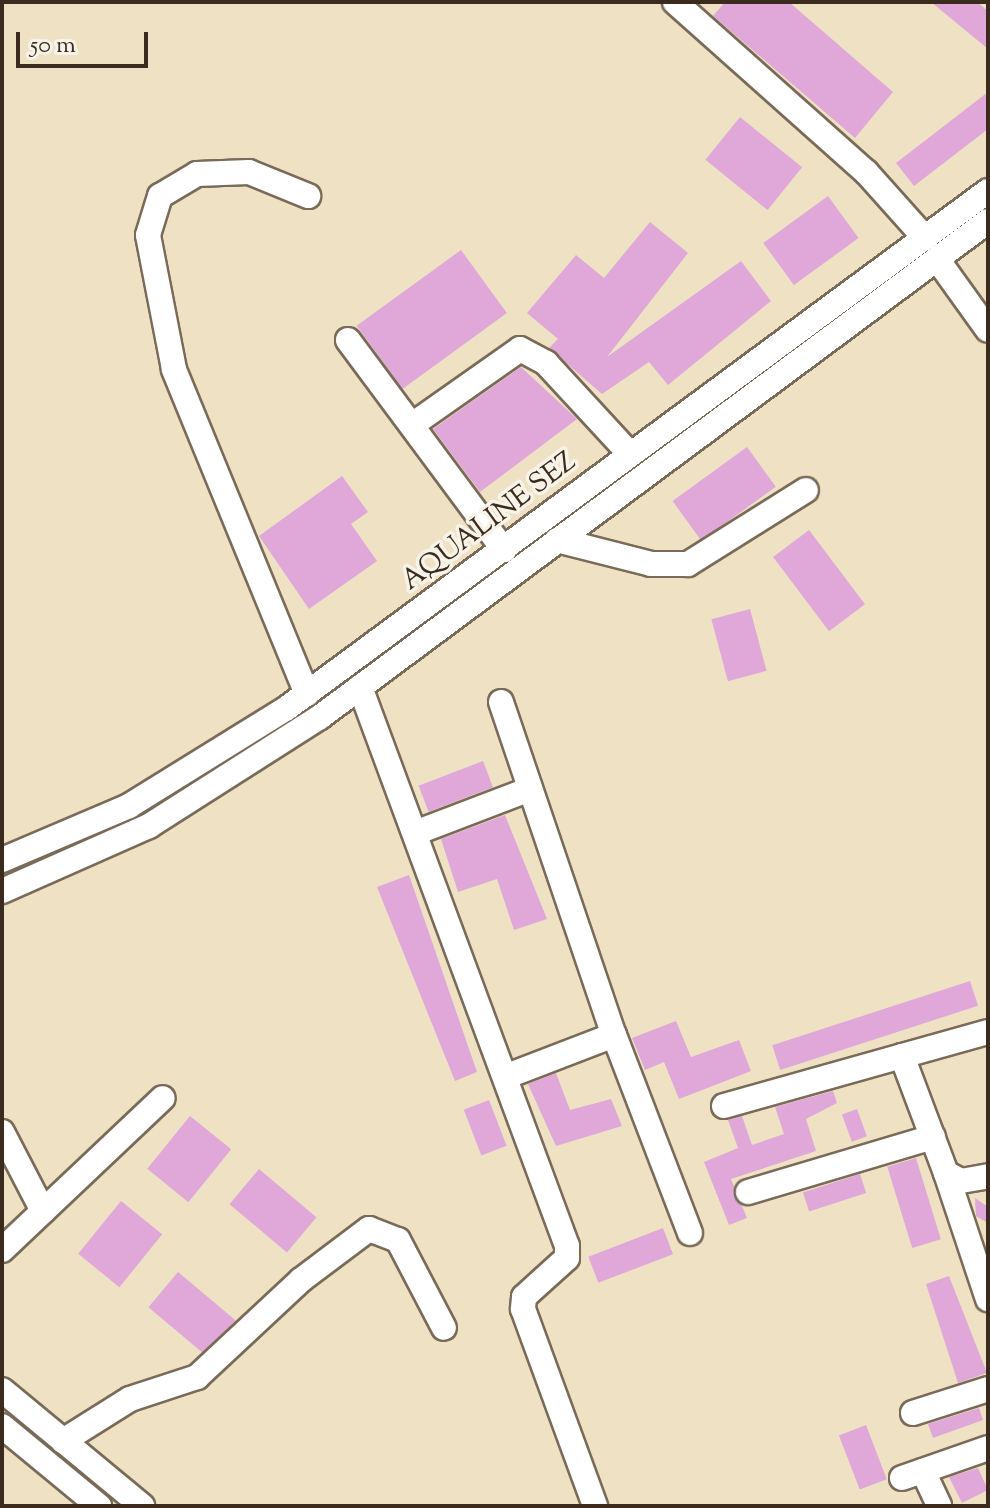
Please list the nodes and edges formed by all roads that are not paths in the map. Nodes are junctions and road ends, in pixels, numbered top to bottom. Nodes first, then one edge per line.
1 (675, 2) edge
2 (988, 191) edge
3 (308, 196) dead end
4 (988, 221) edge
5 (931, 248) junction
6 (988, 330) edge
7 (348, 340) dead end
8 (412, 425) junction
9 (630, 454) junction
10 (806, 490) dead end
11 (557, 540) junction
12 (504, 550) junction
13 (360, 687) junction
14 (307, 694) junction
15 (501, 702) dead end
16 (530, 789) junction
17 (415, 833) junction
18 (2, 860) edge
19 (2, 891) edge
20 (988, 1032) edge
21 (614, 1035) junction
22 (902, 1056) junction
23 (507, 1076) junction
24 (163, 1098) dead end
25 (724, 1106) dead end
26 (2, 1132) edge
27 (933, 1137) junction
28 (946, 1173) junction
29 (988, 1176) edge
30 (748, 1192) dead end
31 (43, 1211) junction
32 (690, 1233) dead end
33 (2, 1250) edge
34 (988, 1299) edge
35 (444, 1328) dead end
36 (988, 1389) edge
37 (2, 1390) edge
38 (913, 1413) dead end
39 (2, 1426) edge
40 (63, 1441) junction
41 (988, 1448) edge
42 (99, 1506) edge
43 (142, 1506) edge
44 (595, 1506) edge
45 (939, 1506) edge

1 - 5 street
2 - 5 street, AQUALINE SEZ
3 - 14 street
4 - 5 street
5 - 6 street
5 - 9 street, AQUALINE SEZ
5 - 11 street
7 - 8 street
8 - 9 street
8 - 12 street
9 - 12 street, AQUALINE SEZ
10 - 11 street
11 - 13 street
12 - 14 street, AQUALINE SEZ
13 - 17 street
13 - 19 street
14 - 18 street, AQUALINE SEZ
15 - 16 street
16 - 17 street
16 - 21 street
17 - 23 street
20 - 22 street
21 - 23 street
21 - 32 street
22 - 25 street
22 - 27 street
23 - 44 street
24 - 31 street
26 - 31 street
27 - 28 street
27 - 30 street
28 - 29 street
28 - 34 street
31 - 33 street
35 - 40 street
36 - 38 street
37 - 40 street
39 - 42 street
40 - 43 street
41 - 45 street

